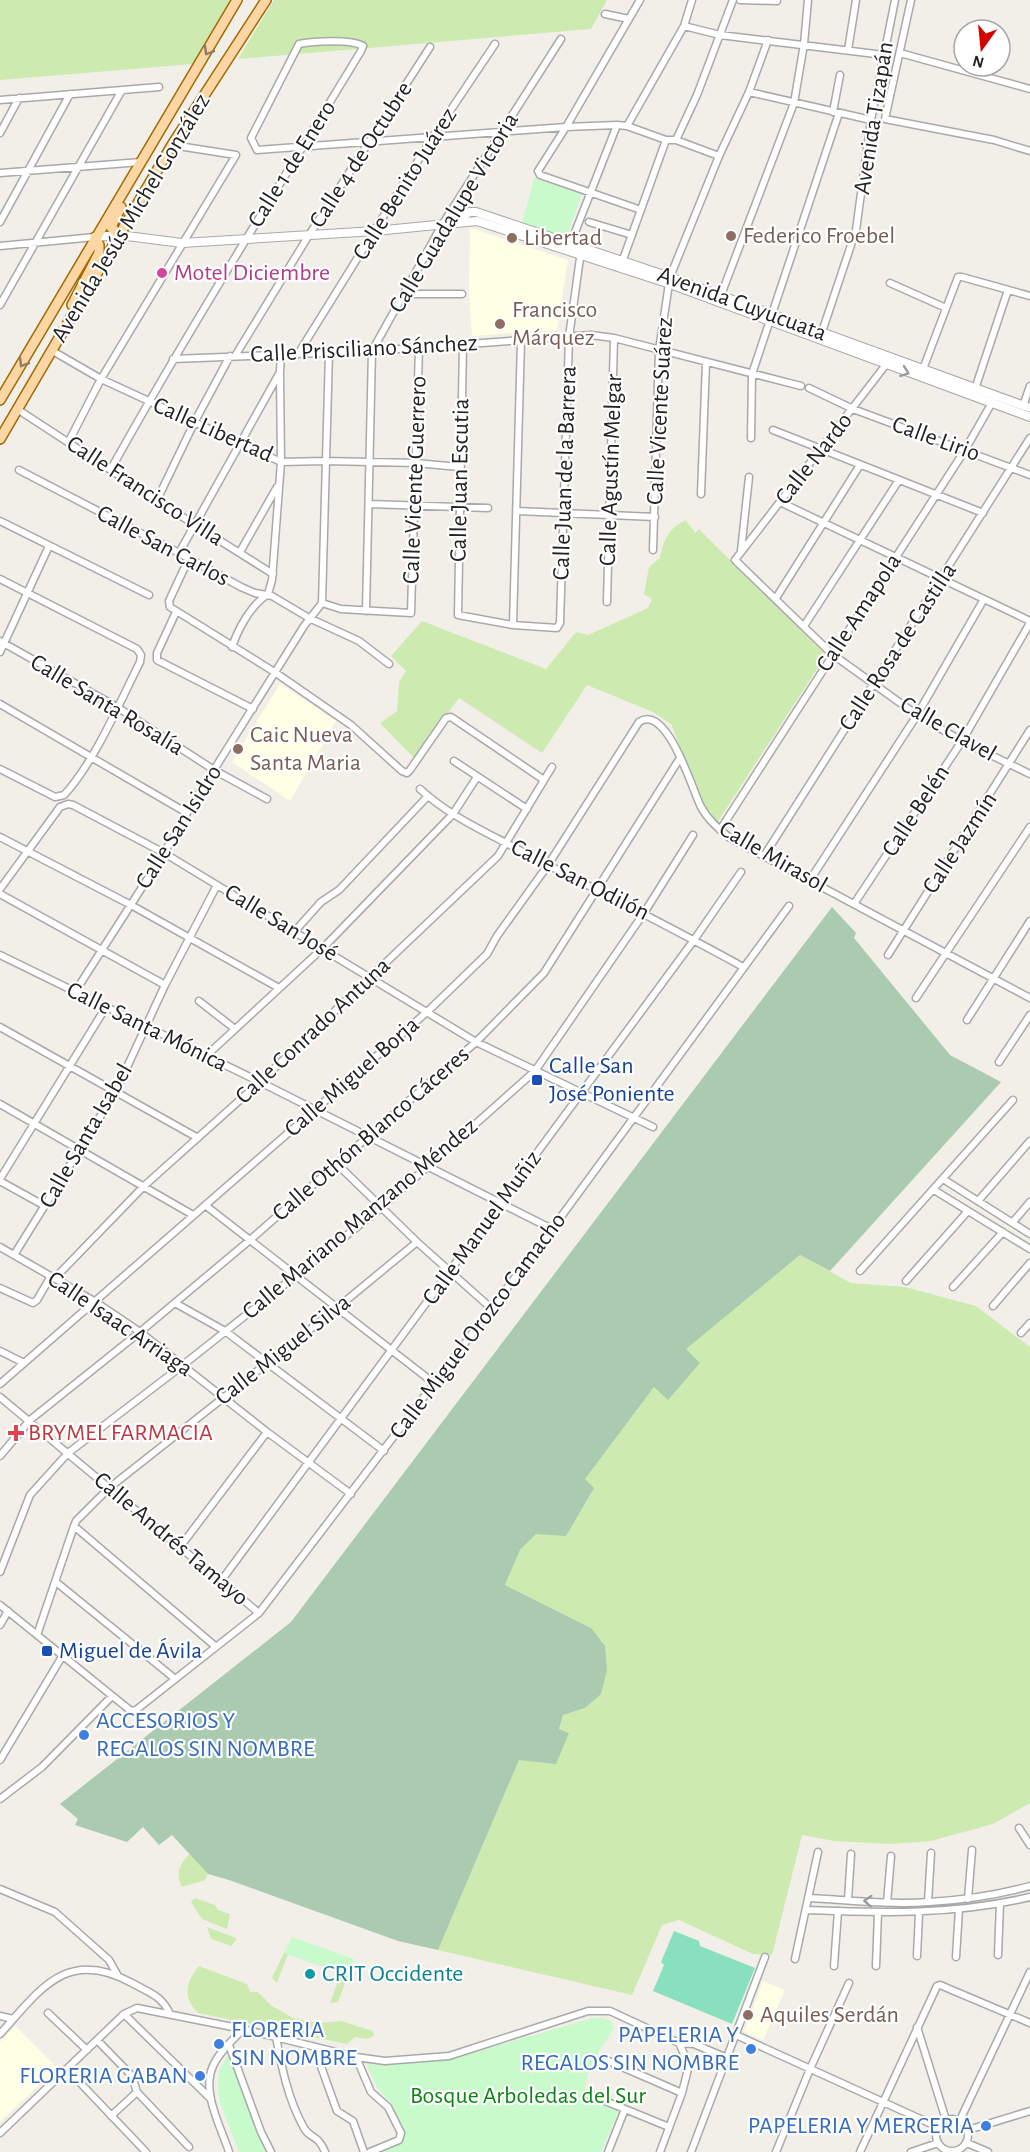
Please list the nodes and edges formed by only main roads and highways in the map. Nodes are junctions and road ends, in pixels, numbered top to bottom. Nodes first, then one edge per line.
1 (237, 0) edge
2 (266, 0) edge
3 (132, 177) junction
4 (119, 235) junction
5 (95, 237) junction
6 (68, 322) junction
7 (0, 400) edge
8 (0, 439) edge

1 -> 3 main road, Avenida Jesús Michel González
2 - 4 main road, Avenida Jesús Michel González
3 - 4 main road
3 - 5 main road, Avenida Jesús Michel González
4 - 6 main road, Avenida Jesús Michel González
5 - 6 main road
5 -> 7 main road, Avenida Jesús Michel González
6 - 8 main road, Avenida Jesús Michel González

